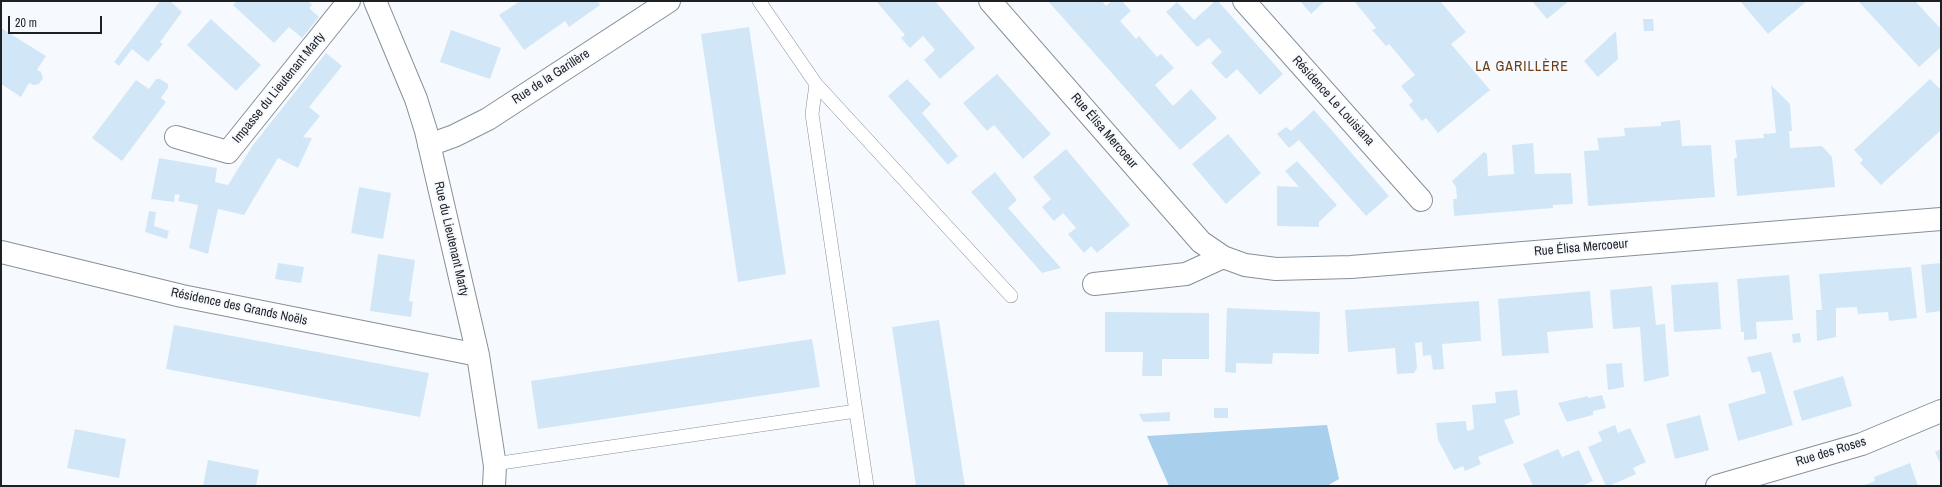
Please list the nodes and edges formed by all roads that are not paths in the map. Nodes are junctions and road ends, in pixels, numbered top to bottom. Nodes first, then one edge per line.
1 (349, 1) edge
2 (375, 1) edge
3 (669, 1) edge
4 (759, 1) edge
5 (990, 1) edge
6 (1244, 1) edge
7 (816, 84) junction
8 (176, 137) dead end
9 (429, 145) junction
10 (1421, 200) dead end
11 (1941, 219) edge
12 (1, 252) edge
13 (1223, 257) junction
14 (1094, 284) dead end
15 (1011, 296) dead end
16 (478, 355) junction
17 (856, 411) junction
18 (1941, 411) edge
19 (494, 464) junction
20 (494, 486) edge
21 (867, 486) edge
22 (1717, 486) edge

1 - 8 street, Impasse du Lieutenant Marty
2 - 9 street, Rue du Lieutenant Marty
3 - 9 street, Rue de la Garillère
4 - 7 lane
5 - 13 street, Rue Élisa Mercoeur
6 - 10 street, Résidence Le Louisiana
7 - 15 lane
7 - 17 lane
9 - 16 street, Rue du Lieutenant Marty
11 - 13 street, Rue Élisa Mercoeur
12 - 16 street, Résidence des Grands Noëls
13 - 14 street
16 - 19 street, Rue du Lieutenant Marty
17 - 19 lane
17 - 21 lane
18 - 22 street, Rue des Roses
19 - 20 street, Rue du Lieutenant Marty

